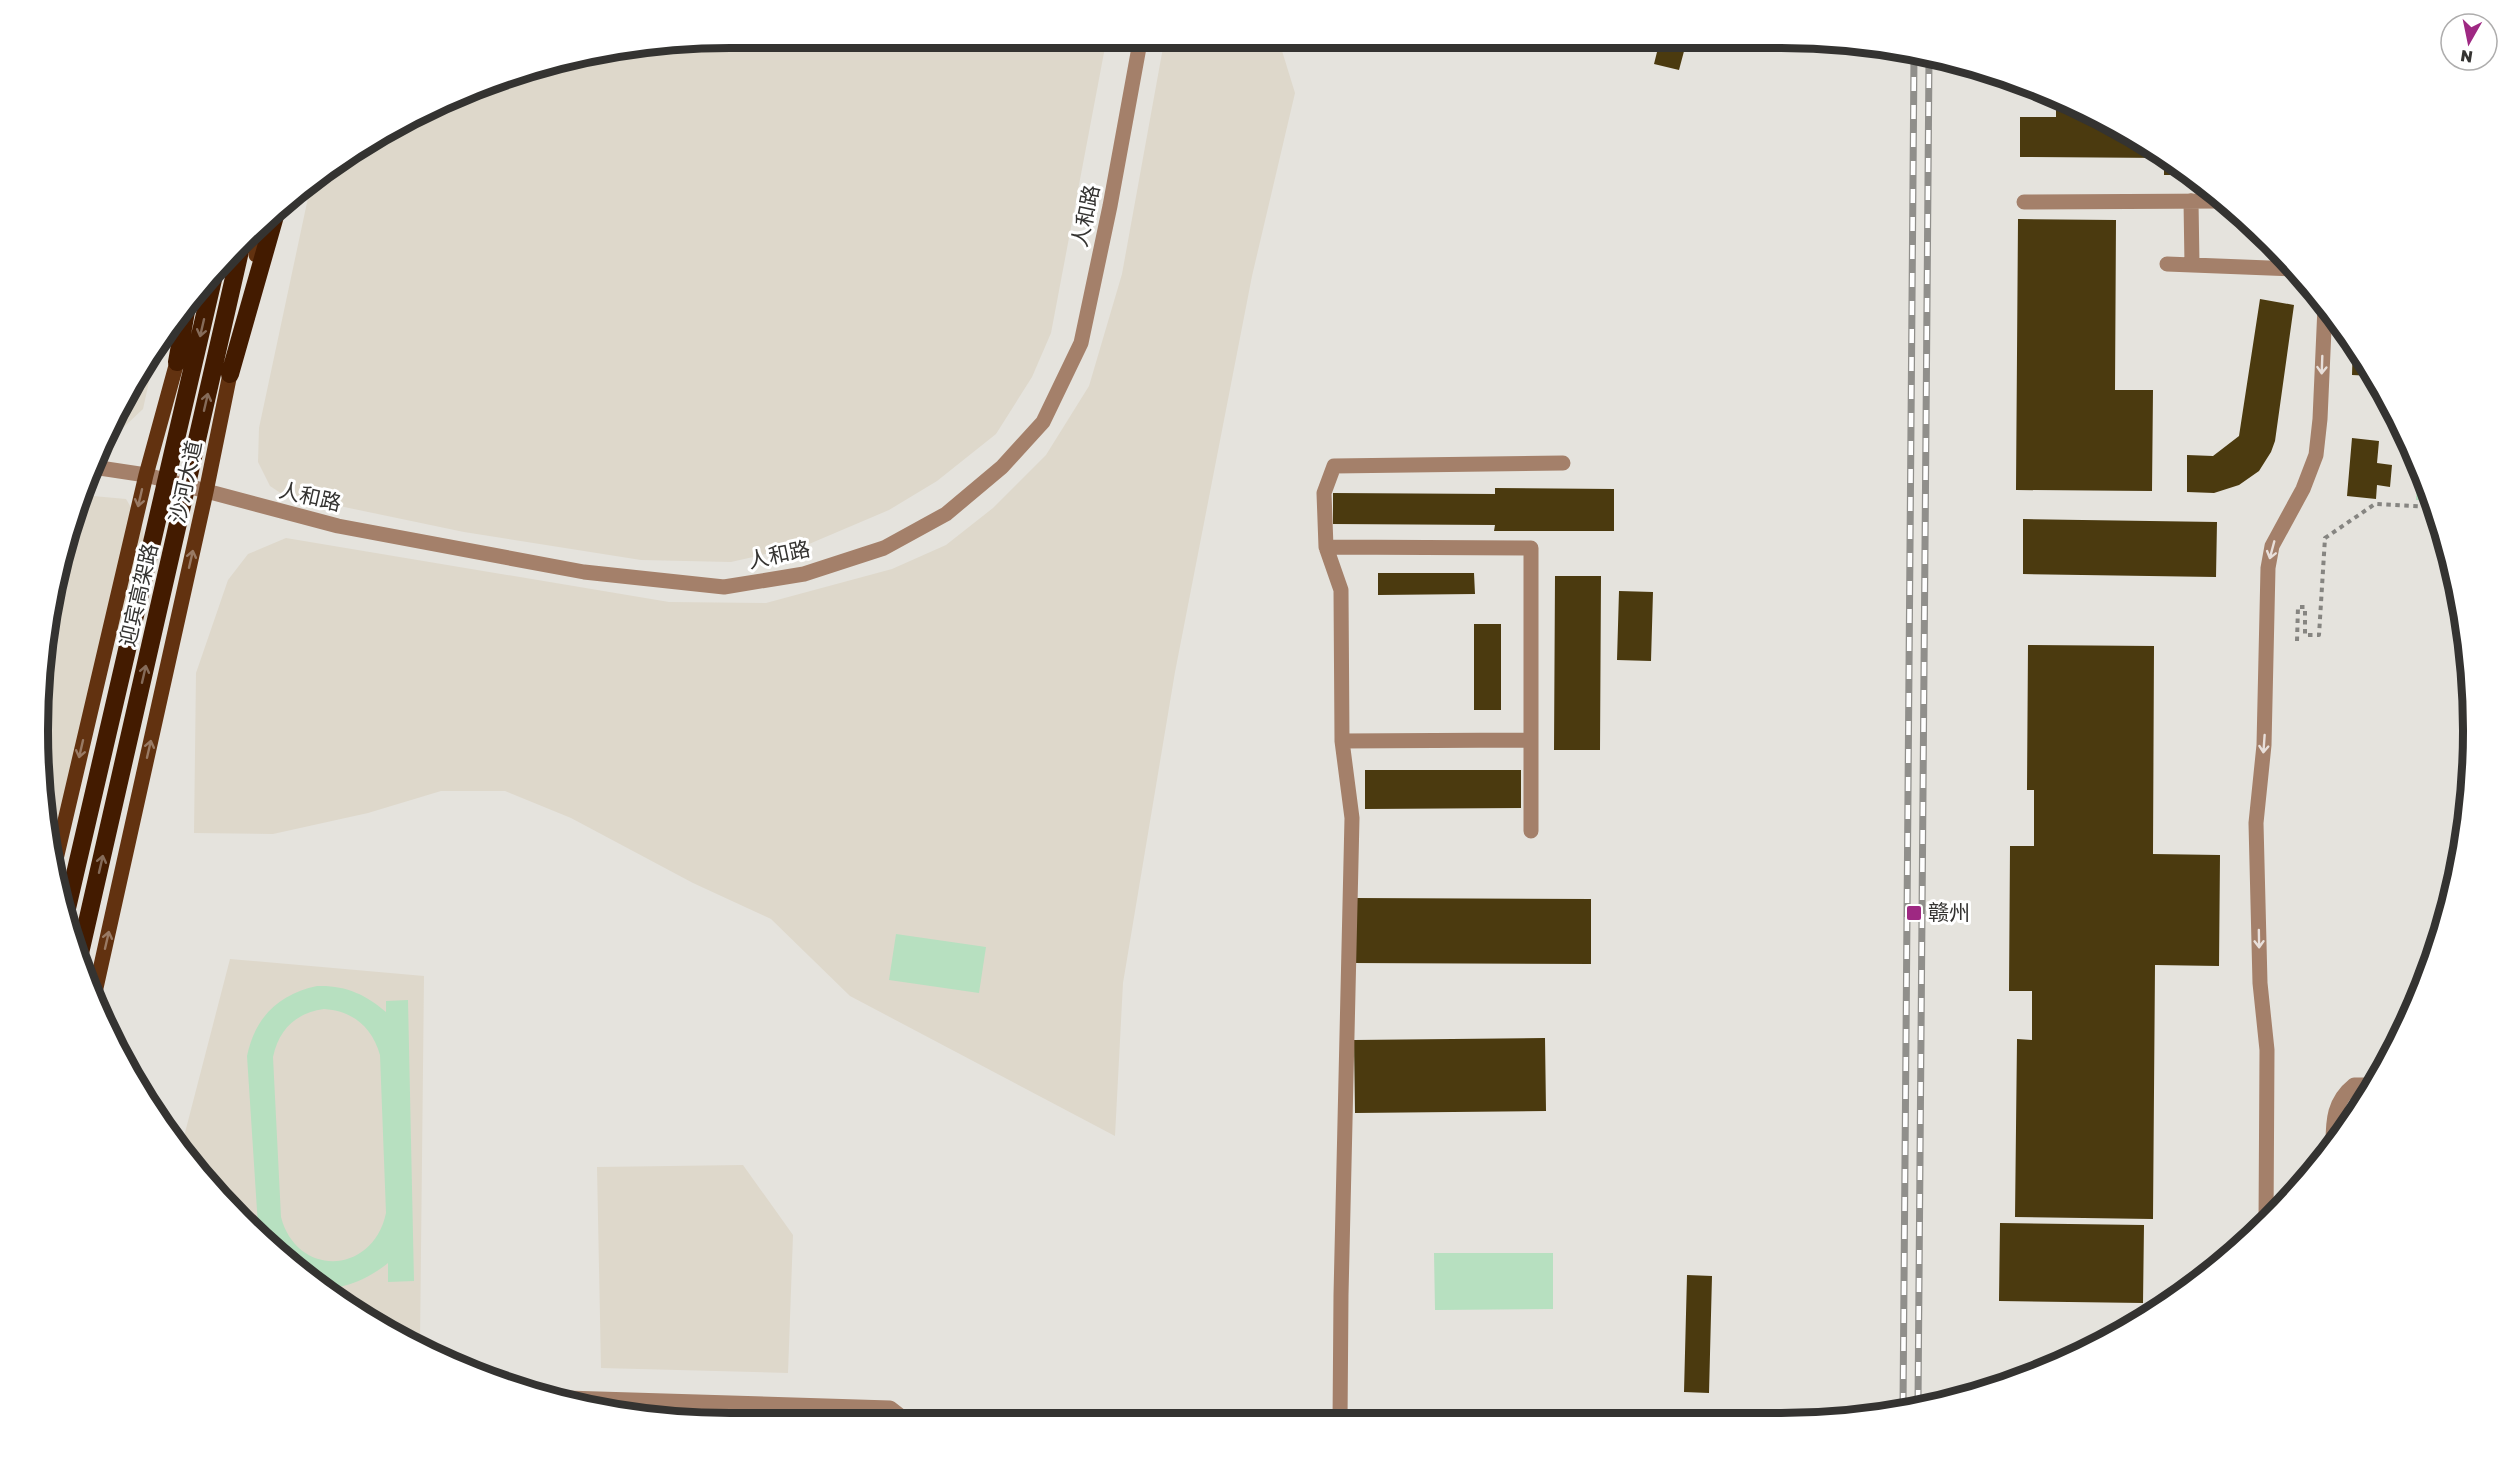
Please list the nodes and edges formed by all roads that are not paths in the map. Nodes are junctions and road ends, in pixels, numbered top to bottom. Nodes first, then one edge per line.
1 (1139, 48) edge
2 (2191, 201) junction
3 (2211, 201) edge
4 (2024, 202) dead end
5 (273, 224) edge
6 (259, 237) edge
7 (238, 258) edge
8 (2167, 264) dead end
9 (2192, 264) junction
10 (2283, 268) edge
11 (211, 287) edge
12 (188, 317) edge
13 (2324, 318) edge
14 (184, 322) edge
15 (177, 362) junction
16 (230, 374) junction
17 (1563, 463) dead end
18 (100, 468) edge
19 (146, 475) junction
20 (206, 492) junction
21 (1326, 547) junction
22 (1529, 740) junction
23 (1342, 741) junction
24 (1531, 831) dead end
25 (58, 846) edge
26 (69, 899) edge
27 (82, 944) edge
28 (97, 984) edge
29 (2364, 1084) edge
30 (2333, 1130) edge
31 (2266, 1210) edge
32 (592, 1399) edge
33 (896, 1413) edge
34 (1340, 1413) edge

1 - 20 street, 人和路
2 - 3 street
2 - 4 street
2 - 9 street
5 - 16 highway
6 - 16 main road, 沙河大道
27 -> 7 highway, 迎宾高架路
8 - 9 street
9 - 10 street
11 -> 26 highway, 迎宾高架路
12 - 15 main road, 沙河大道
13 -> 31 street
14 - 15 highway
15 - 19 main road, 沙河大道
16 - 20 main road, 沙河大道
17 - 21 street
18 - 19 street, 人和路
19 - 20 street, 人和路
19 -> 25 main road, 沙河大道
28 -> 20 main road, 沙河大道
21 - 22 street
21 - 23 street
22 - 23 street
22 - 24 street
23 - 34 street
29 - 30 street
32 - 33 street

